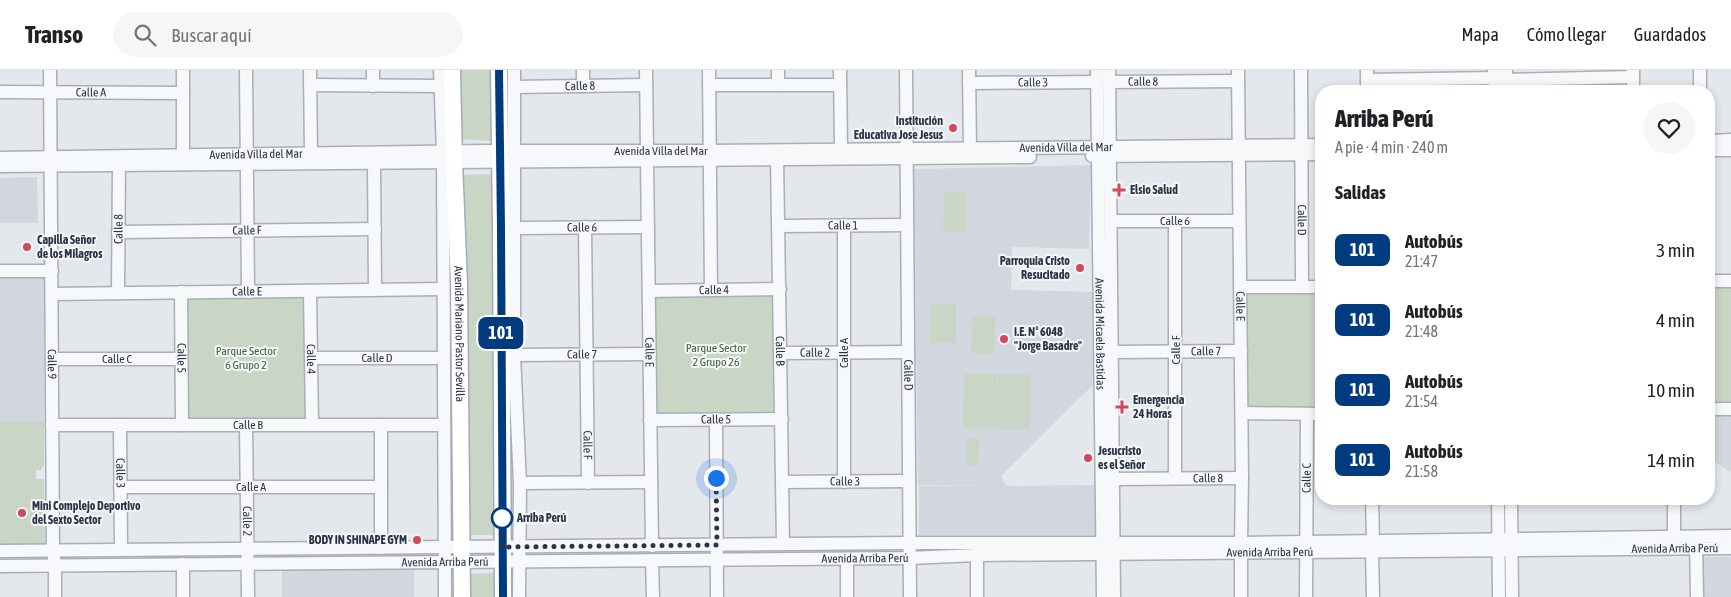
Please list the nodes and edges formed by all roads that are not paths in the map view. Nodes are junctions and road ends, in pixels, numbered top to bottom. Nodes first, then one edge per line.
1 (50, 70) edge
2 (183, 70) edge
3 (246, 70) edge
4 (310, 70) edge
5 (373, 70) edge
6 (440, 70) edge
7 (452, 70) edge
8 (499, 70) edge
9 (514, 70) edge
10 (583, 70) edge
11 (646, 70) edge
12 (709, 70) edge
13 (778, 70) edge
14 (840, 70) edge
15 (906, 70) edge
16 (1301, 70) edge
17 (1700, 70) edge
18 (1572, 74) edge
19 (1633, 74) edge
20 (1238, 75) edge
21 (1430, 75) edge
22 (969, 76) edge
23 (1034, 76) edge
24 (1103, 76) edge
25 (1175, 76) edge
26 (1367, 80) edge
27 (1500, 80) edge
28 (840, 84) junction
29 (310, 85) junction
30 (646, 85) junction
31 (709, 85) junction
32 (778, 85) junction
33 (1700, 85) edge
34 (373, 86) junction
35 (440, 86) junction
36 (584, 86) junction
37 (514, 87) junction
38 (0, 92) edge
39 (50, 92) junction
40 (183, 93) junction
41 (1731, 140) edge
42 (1715, 141) edge
43 (1315, 146) edge
44 (970, 148) junction
45 (841, 149) junction
46 (1302, 149) junction
47 (1239, 150) junction
48 (1715, 150) edge
49 (1731, 150) edge
50 (1104, 152) junction
51 (1315, 152) edge
52 (906, 153) junction
53 (311, 154) junction
54 (710, 155) junction
55 (183, 156) junction
56 (507, 156) junction
57 (647, 156) junction
58 (448, 157) junction
59 (0, 158) edge
60 (246, 159) junction
61 (778, 159) junction
62 (51, 162) junction
63 (374, 163) junction
64 (119, 165) junction
65 (0, 166) edge
66 (1111, 221) junction
67 (1175, 221) junction
68 (1240, 221) junction
69 (844, 225) junction
70 (907, 225) junction
71 (778, 226) junction
72 (585, 227) junction
73 (648, 227) junction
74 (514, 228) junction
75 (374, 229) junction
76 (247, 230) junction
77 (118, 232) junction
78 (0, 271) edge
79 (52, 271) junction
80 (1715, 281) edge
81 (1731, 281) edge
82 (1240, 287) junction
83 (1302, 287) junction
84 (1315, 287) edge
85 (443, 289) junction
86 (780, 289) junction
87 (374, 290) junction
88 (710, 290) junction
89 (310, 291) junction
90 (181, 292) junction
91 (248, 292) junction
92 (649, 292) junction
93 (118, 293) junction
94 (52, 294) junction
95 (1176, 351) junction
96 (1241, 351) junction
97 (844, 352) junction
98 (908, 352) junction
99 (1112, 352) junction
100 (781, 353) junction
101 (650, 354) junction
102 (514, 355) junction
103 (586, 355) junction
104 (311, 358) junction
105 (443, 358) junction
106 (52, 359) junction
107 (181, 359) junction
108 (1715, 409) edge
109 (1731, 409) edge
110 (1242, 413) junction
111 (1307, 414) junction
112 (1315, 414) edge
113 (716, 419) junction
114 (782, 419) junction
115 (650, 420) junction
116 (52, 425) junction
117 (120, 425) junction
118 (182, 425) junction
119 (246, 425) junction
120 (312, 425) junction
121 (381, 425) junction
122 (443, 425) junction
123 (1114, 478) junction
124 (1175, 478) junction
125 (1242, 478) junction
126 (909, 481) junction
127 (588, 482) junction
128 (651, 482) junction
129 (783, 482) junction
130 (844, 482) junction
131 (520, 483) junction
132 (120, 487) junction
133 (247, 487) junction
134 (381, 487) junction
135 (1372, 505) edge
136 (1499, 505) edge
137 (1510, 505) edge
138 (1674, 505) edge
139 (1674, 536) junction
140 (1731, 536) edge
141 (1696, 542) junction
142 (909, 543) junction
143 (783, 544) junction
144 (1505, 544) junction
145 (652, 546) junction
146 (1372, 546) junction
147 (444, 547) junction
148 (519, 547) junction
149 (1306, 547) junction
150 (381, 548) junction
151 (1241, 548) junction
152 (1731, 548) edge
153 (1108, 549) junction
154 (121, 550) junction
155 (0, 551) edge
156 (53, 551) junction
157 (717, 552) junction
158 (462, 554) junction
159 (502, 554) junction
160 (977, 555) junction
161 (248, 557) junction
162 (909, 558) junction
163 (847, 559) junction
164 (652, 560) junction
165 (444, 561) junction
166 (519, 561) junction
167 (183, 564) junction
168 (0, 566) edge
169 (55, 566) junction
170 (56, 597) edge
171 (183, 597) edge
172 (248, 597) edge
173 (445, 597) edge
174 (462, 597) edge
175 (503, 597) edge
176 (519, 597) edge
177 (652, 597) edge
178 (717, 597) edge
179 (848, 597) edge
180 (910, 597) edge
181 (977, 597) edge
182 (1103, 597) edge
183 (1114, 597) edge
184 (1241, 597) edge
185 (1306, 597) edge
186 (1373, 597) edge
187 (1499, 597) edge
188 (1512, 597) edge
189 (1697, 597) edge

1 - 39 street
2 - 40 street
3 - 60 street
4 - 29 street
5 - 34 street
6 - 35 street, Avenida Mariano Pastor Sevilla
7 - 58 main road, Avenida Mariano Pastor Sevilla
8 - 56 main road
9 - 37 street
10 - 36 street
11 - 30 street, Calle E
12 - 31 street
13 - 32 street
14 - 28 street
15 - 52 street
16 - 46 street
17 - 33 street
18 - 19 street
18 - 27 street
20 - 25 street, Calle 8
20 - 47 street, Calle E
21 - 26 street
21 - 27 street
22 - 23 street, Calle 3
22 - 44 street
23 - 24 street, Calle 3
24 - 25 street, Calle 8
24 - 50 street, Avenida Micaela Bastidas
28 - 32 street
28 - 45 street
29 - 34 street
29 - 53 street
30 - 36 street, Calle 8
30 - 57 street, Calle E
31 - 32 street
31 - 54 street
34 - 35 street
35 - 58 street, Avenida Mariano Pastor Sevilla
36 - 37 street, Calle 8
37 - 56 street
38 - 39 street, Calle A
39 - 40 street, Calle A
39 - 62 street
40 - 55 street
41 - 42 street
43 - 46 street, Avenida Villa del Mar
44 - 50 street, Avenida Villa del Mar
44 - 52 street, Avenida Villa del Mar
45 - 52 street, Avenida Villa del Mar
45 - 54 street, Avenida Villa del Mar
46 - 47 street, Avenida Villa del Mar
46 - 51 street, Avenida Villa del Mar
46 - 83 street, Calle D
47 - 50 street, Avenida Villa del Mar
47 - 68 street, Calle E
48 - 49 street
50 - 52 street, Avenida Villa del Mar
50 - 66 street, Avenida Micaela Bastidas
50 - 153 street, Avenida Micaela Bastidas
52 - 61 street, Avenida Villa del Mar
52 - 70 street, Calle D
53 - 58 street, Avenida Villa del Mar
53 - 60 street, Avenida Villa del Mar
54 - 57 street, Avenida Villa del Mar
54 - 61 street, Avenida Villa del Mar
54 - 88 street
55 - 60 street, Avenida Villa del Mar
55 - 62 street, Avenida Villa del Mar
56 - 57 street, Avenida Villa del Mar
56 - 58 street, Avenida Villa del Mar
56 - 74 street
56 - 159 main road
57 - 73 street, Calle E
58 - 63 street, Avenida Villa del Mar
58 - 85 street, Avenida Mariano Pastor Sevilla
58 - 158 main road, Avenida Mariano Pastor Sevilla
59 - 62 street, Avenida Villa del Mar
60 - 63 street, Avenida Villa del Mar
60 - 64 street, Avenida Villa del Mar
60 - 76 street
61 - 71 street, Calle B
62 - 64 street, Avenida Villa del Mar
62 - 65 street, Avenida Villa del Mar
62 - 79 street, Calle 9
63 - 75 street
64 - 77 street, Calle 8
66 - 67 street, Calle 6
66 - 99 street, Avenida Micaela Bastidas
67 - 68 street, Calle 6
67 - 95 street, Calle F
68 - 82 street, Calle E
69 - 70 street, Calle 1
69 - 71 street, Calle 1
69 - 97 street, Calle A
70 - 98 street, Calle D
71 - 86 street, Calle B
72 - 73 street, Calle 6
72 - 74 street, Calle 6
72 - 103 street, Calle F
73 - 92 street, Calle E
74 - 102 street
75 - 76 street, Calle F
75 - 87 street
76 - 77 street, Calle F
76 - 91 street
77 - 93 street, Calle 8
78 - 79 street
79 - 94 street, Calle 9
80 - 81 street
82 - 83 street
82 - 96 street, Calle E
83 - 84 street
85 - 87 street, Calle E
85 - 105 street, Avenida Mariano Pastor Sevilla
86 - 88 street, Calle 4
86 - 100 street, Calle B
87 - 89 street, Calle E
88 - 92 street, Calle 4
89 - 91 street, Calle E
89 - 104 street, Calle 4
90 - 91 street, Calle E
90 - 93 street, Calle E
90 - 107 street, Calle 5
92 - 101 street, Calle E
93 - 94 street, Calle E
94 - 106 street, Calle 9
95 - 96 street, Calle 7
95 - 99 street, Calle 7
95 - 124 street, Calle F
96 - 110 street, Calle E
97 - 98 street, Calle 2
97 - 100 street, Calle 2
97 - 130 street, Calle A
98 - 126 street, Calle D
99 - 123 street, Avenida Micaela Bastidas
100 - 114 street, Calle B
101 - 103 street, Calle 7
101 - 115 street, Calle E
102 - 103 street, Calle 7
102 - 131 street
103 - 127 street, Calle F
104 - 105 street, Calle D
104 - 120 street, Calle 4
105 - 122 street, Avenida Mariano Pastor Sevilla
106 - 107 street, Calle C
106 - 116 street, Calle 9
107 - 118 street, Calle 5
108 - 109 street
110 - 111 street
110 - 125 street, Calle E
111 - 112 street
111 - 149 street, Calle C
113 - 114 street, Calle 5
113 - 115 street, Calle 5
113 - 157 street
114 - 129 street, Calle B
115 - 128 street, Calle E
116 - 117 street, Calle B
116 - 156 street, Calle 9
117 - 118 street, Calle B
117 - 132 street, Calle 3
118 - 119 street, Calle B
119 - 120 street, Calle B
119 - 133 street, Calle 2
120 - 121 street, Calle B
121 - 122 street, Calle B
121 - 134 street
122 - 147 street, Avenida Mariano Pastor Sevilla
123 - 124 street, Calle 8
123 - 153 street, Avenida Micaela Bastidas
124 - 125 street, Calle 8
125 - 151 street, Calle E
126 - 130 street, Calle 3
126 - 142 street, Calle D
127 - 128 street
127 - 131 street
128 - 145 street, Calle E
129 - 130 street, Calle 3
129 - 143 street, Calle B
131 - 148 street
132 - 133 street, Calle A
132 - 154 street, Calle 3
133 - 134 street, Calle A
133 - 161 street, Calle 2
134 - 150 street
135 - 146 street
136 - 144 street
137 - 144 street
138 - 139 street
139 - 141 street, Avenida Arriba Perú
139 - 144 street, Avenida Arriba Perú
140 - 141 street, Avenida Arriba Perú
141 - 144 street, Avenida Arriba Perú
141 - 152 street, Avenida Arriba Perú
141 - 189 street
142 - 143 street, Avenida Arriba Perú
142 - 153 street, Avenida Arriba Perú
142 - 162 street, Calle D
143 - 157 street, Avenida Arriba Perú
144 - 146 street, Avenida Arriba Perú
144 - 187 street
144 - 188 street
145 - 148 street, Avenida Arriba Perú
145 - 157 street, Avenida Arriba Perú
146 - 149 street, Avenida Arriba Perú
146 - 186 street
147 - 150 street, Avenida Arriba Perú
147 - 158 street, Avenida Arriba Perú
147 - 165 street, Avenida Mariano Pastor Sevilla
148 - 159 street, Avenida Arriba Perú
148 - 166 street
149 - 151 street, Avenida Arriba Perú
149 - 185 street
150 - 161 street, Avenida Arriba Perú
151 - 153 street, Avenida Arriba Perú
151 - 184 street, Calle E
153 - 160 street, Avenida Arriba Perú
153 - 182 street, Avenida Micaela Bastidas
153 - 183 street, Avenida Micaela Bastidas
154 - 156 street, Avenida Arriba Perú
154 - 161 street, Avenida Arriba Perú
155 - 156 street, Avenida Arriba Perú
156 - 169 street, Calle 9
157 - 163 street, Avenida Arriba Perú
157 - 164 street, Avenida Arriba Perú
157 - 178 street
158 - 159 street, Avenida Arriba Perú
158 - 165 street, Avenida Arriba Perú
158 - 174 main road, Avenida Mariano Pastor Sevilla
159 - 166 street, Avenida Arriba Perú
159 - 175 main road
160 - 162 street, Avenida Arriba Perú
160 - 181 street
161 - 165 street, Avenida Arriba Perú
161 - 167 street, Avenida Arriba Perú
161 - 172 street
162 - 163 street, Avenida Arriba Perú
162 - 180 street, Calle D
163 - 179 street
164 - 166 street, Avenida Arriba Perú
164 - 177 street
165 - 173 street, Avenida Mariano Pastor Sevilla
166 - 176 street
167 - 169 street, Avenida Arriba Perú
167 - 171 street
168 - 169 street, Avenida Arriba Perú
169 - 170 street

